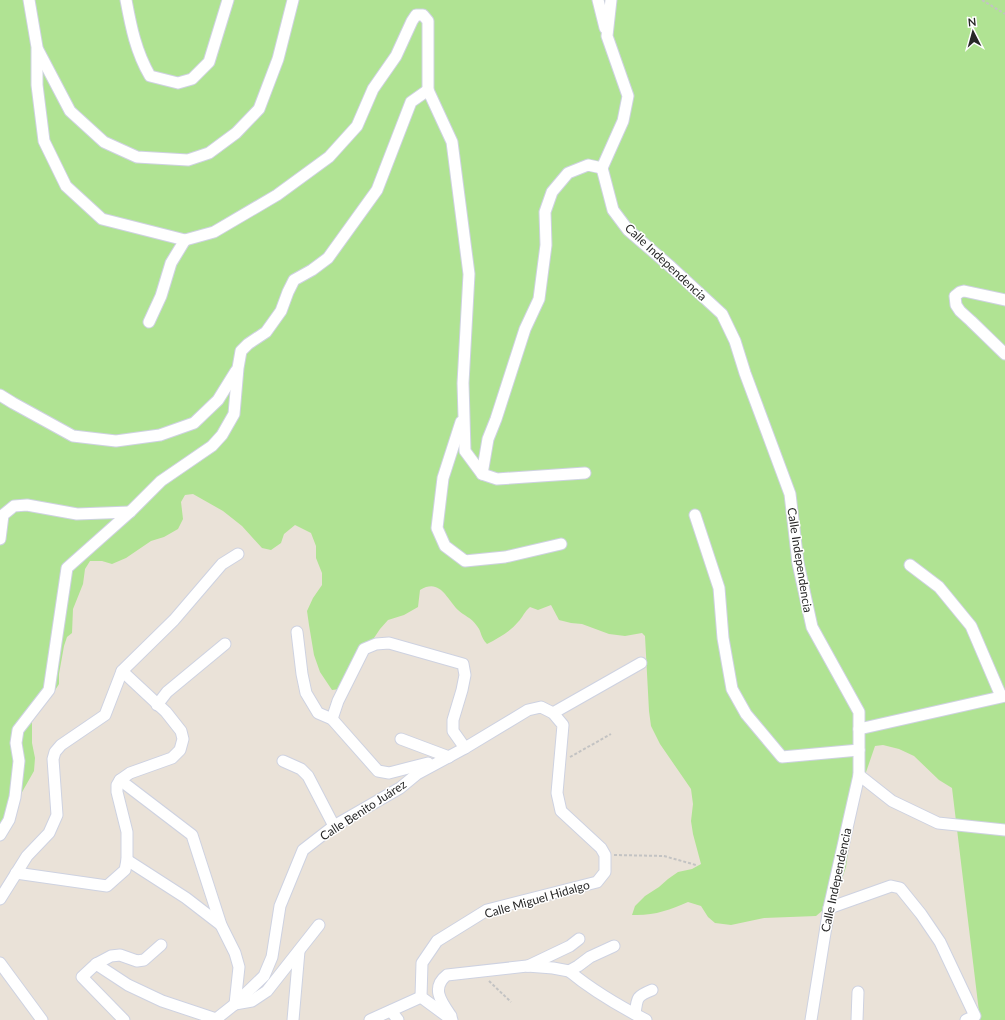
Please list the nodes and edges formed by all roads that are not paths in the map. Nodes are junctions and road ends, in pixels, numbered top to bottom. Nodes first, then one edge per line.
1 (29, 0) edge
2 (126, 0) edge
3 (228, 0) edge
4 (293, 0) edge
5 (598, 0) edge
6 (611, 0) edge
7 (607, 36) junction
8 (37, 47) junction
9 (428, 90) junction
10 (602, 168) junction
11 (185, 240) junction
12 (1005, 300) edge
13 (149, 322) dead end
14 (1005, 354) edge
15 (238, 368) junction
16 (0, 395) edge
17 (464, 413) junction
18 (584, 473) dead end
19 (482, 474) junction
20 (130, 512) junction
21 (695, 515) dead end
22 (0, 539) edge
23 (561, 544) dead end
24 (238, 554) dead end
25 (910, 565) dead end
26 (297, 632) dead end
27 (225, 644) dead end
28 (641, 663) dead end
29 (122, 671) junction
30 (1003, 696) edge
31 (158, 705) junction
32 (553, 713) junction
33 (332, 719) junction
34 (859, 729) junction
35 (400, 739) dead end
36 (465, 748) junction
37 (859, 750) junction
38 (447, 758) junction
39 (284, 761) dead end
40 (859, 775) junction
41 (120, 780) junction
42 (334, 826) junction
43 (1005, 830) edge
44 (0, 835) edge
45 (127, 860) junction
46 (16, 873) junction
47 (0, 899) edge
48 (829, 908) junction
49 (221, 925) junction
50 (319, 925) dead end
51 (579, 939) dead end
52 (161, 945) dead end
53 (614, 946) dead end
54 (299, 951) junction
55 (0, 963) edge
56 (96, 964) junction
57 (527, 966) junction
58 (568, 971) junction
59 (652, 990) dead end
60 (858, 992) dead end
61 (421, 997) junction
62 (235, 1004) junction
63 (635, 1014) junction
64 (395, 1015) edge
65 (42, 1020) edge
66 (124, 1020) edge
67 (216, 1020) edge
68 (293, 1020) edge
69 (370, 1020) edge
70 (453, 1020) edge
71 (646, 1020) edge
72 (811, 1020) edge
73 (856, 1020) edge
74 (966, 1020) edge

1 - 8 street
2 - 3 street
4 - 8 street
5 - 7 street
6 - 7 street
7 - 10 street
8 - 11 street
9 - 11 street
9 - 15 street
9 - 17 street
10 - 19 street
10 - 34 street, Calle Independencia
11 - 13 street
12 - 14 street
15 - 16 street
15 - 20 street
17 - 19 street
17 - 23 street
18 - 19 street
20 - 22 street
20 - 44 street
21 - 37 street
24 - 29 street
25 - 30 street
26 - 33 street
27 - 31 street
28 - 32 street
29 - 31 street
29 - 46 street
30 - 34 street
31 - 41 street
32 - 36 street
32 - 61 street, Calle Miguel Hidalgo
33 - 36 street
33 - 38 street
34 - 37 street, Calle Independencia
35 - 38 street
36 - 38 street
37 - 40 street, Calle Independencia
38 - 42 street, Calle Benito Juárez
39 - 42 street
40 - 43 street
40 - 48 street, Calle Independencia
41 - 45 street
41 - 49 street
42 - 62 street, Calle Benito Juárez
45 - 46 street
45 - 49 street
46 - 47 street
48 - 72 street, Calle Independencia
48 - 74 street
49 - 62 street
50 - 54 street
51 - 57 street
52 - 56 street
53 - 58 street
54 - 62 street
54 - 68 street
55 - 65 street
56 - 66 street
56 - 67 street
57 - 58 street
57 - 70 street
58 - 63 street
59 - 63 street
60 - 73 street
61 - 64 street
61 - 70 street
62 - 67 street, Calle Benito Juárez
63 - 71 street
64 - 69 street

